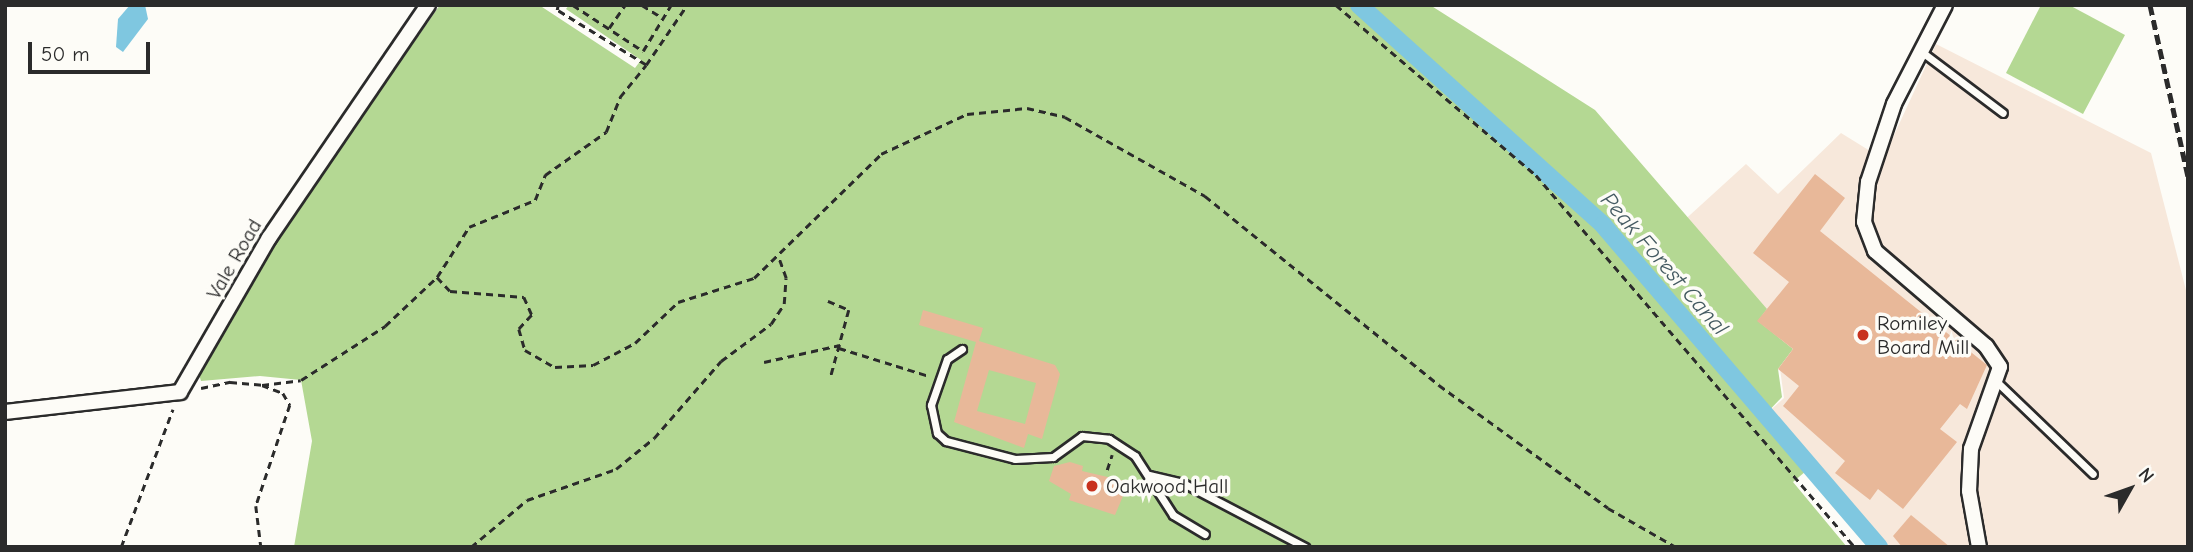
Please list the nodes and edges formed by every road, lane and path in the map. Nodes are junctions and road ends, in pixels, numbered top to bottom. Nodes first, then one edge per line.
1 (428, 5) edge
2 (573, 5) edge
3 (625, 5) edge
4 (642, 5) edge
5 (671, 5) edge
6 (687, 5) edge
7 (1336, 5) edge
8 (1945, 5) edge
9 (556, 7) edge
10 (663, 18) junction
11 (608, 29) junction
12 (1922, 52) junction
13 (646, 65) junction
14 (2003, 113) dead end
15 (778, 256) junction
16 (437, 277) junction
17 (828, 302) dead end
18 (840, 346) junction
19 (962, 349) dead end
20 (764, 362) dead end
21 (831, 376) dead end
22 (939, 379) junction
23 (1996, 381) junction
24 (262, 385) junction
25 (180, 392) junction
26 (5, 412) edge
27 (2093, 474) dead end
28 (1149, 475) junction
29 (1205, 534) dead end
30 (121, 547) edge
31 (261, 547) edge
32 (471, 547) edge
33 (1304, 547) edge
34 (1676, 547) edge
35 (1856, 547) edge
36 (1979, 547) edge

1 - 25 street, Vale Road
2 - 11 path
3 - 11 path
4 - 10 path
5 - 10 path
6 - 13 path
7 - 35 path
8 - 12 street
9 - 13 path
10 - 11 path
12 - 14 lane
12 - 23 street
13 - 16 path
15 - 16 path
15 - 32 path
15 - 34 path
16 - 24 path
17 - 18 path
18 - 20 path
18 - 21 path
18 - 22 path
19 - 22 lane
22 - 28 lane
23 - 27 lane
23 - 36 street
24 - 25 path
24 - 31 path
25 - 26 street
25 - 30 path
28 - 29 lane
28 - 33 lane

